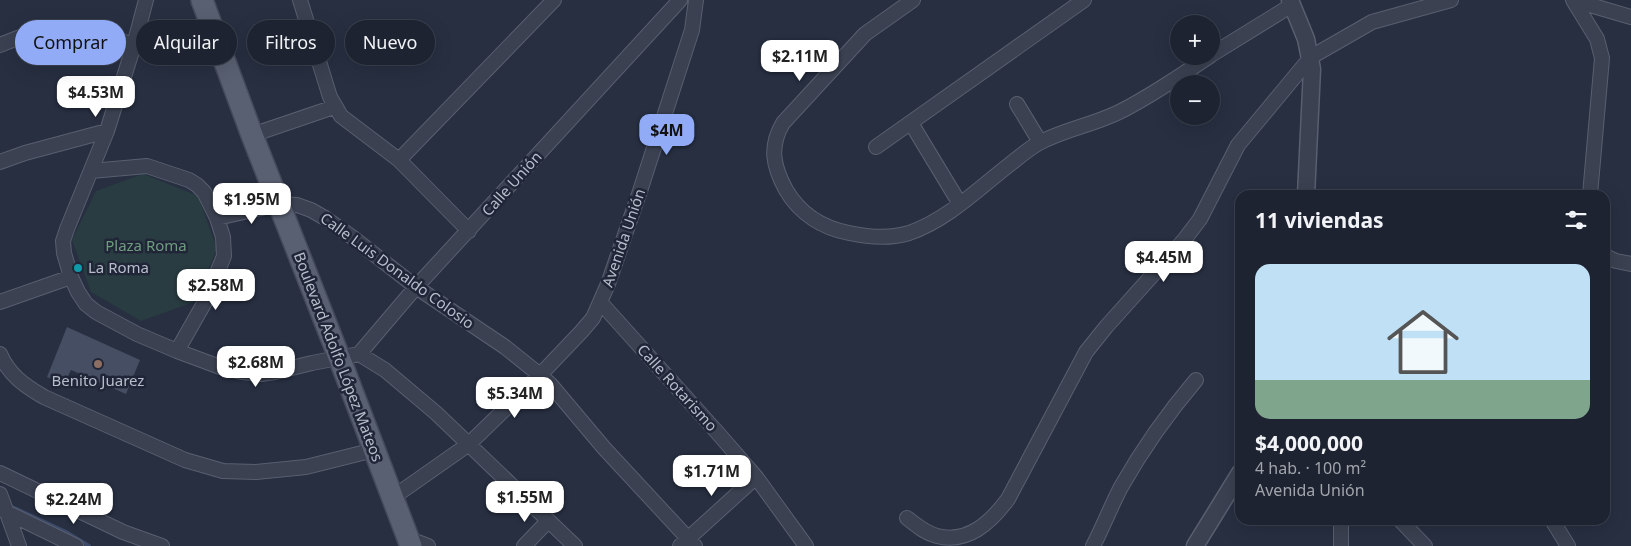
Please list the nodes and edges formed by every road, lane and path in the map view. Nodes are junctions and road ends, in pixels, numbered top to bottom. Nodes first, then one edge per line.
1 (146, 0) edge
2 (202, 0) edge
3 (300, 0) edge
4 (554, 0) edge
5 (680, 0) edge
6 (696, 0) edge
7 (913, 0) edge
8 (1084, 0) edge
9 (1451, 0) edge
10 (1573, 0) edge
11 (1291, 3) edge
12 (1631, 17) edge
13 (210, 20) edge
14 (0, 44) edge
15 (134, 45) junction
16 (1220, 50) edge
17 (1311, 57) junction
18 (227, 65) edge
19 (1196, 65) edge
20 (1017, 104) dead end
21 (334, 107) junction
22 (911, 123) junction
23 (107, 131) junction
24 (252, 135) junction
25 (1040, 142) junction
26 (876, 147) dead end
27 (399, 160) junction
28 (0, 162) edge
29 (91, 171) junction
30 (1306, 190) edge
31 (1590, 190) edge
32 (279, 204) junction
33 (960, 204) junction
34 (217, 218) junction
35 (469, 231) junction
36 (1610, 258) edge
37 (1631, 264) edge
38 (71, 277) junction
39 (416, 288) junction
40 (0, 302) edge
41 (601, 303) junction
42 (177, 351) junction
43 (0, 354) edge
44 (349, 356) junction
45 (540, 375) junction
46 (1196, 380) dead end
47 (469, 444) junction
48 (374, 450) junction
49 (0, 473) edge
50 (756, 477) junction
51 (1235, 481) edge
52 (0, 494) edge
53 (392, 498) junction
54 (3, 510) edge
55 (907, 518) dead end
56 (548, 521) junction
57 (1341, 525) edge
58 (1405, 525) edge
59 (1555, 525) edge
60 (409, 542) edge
61 (688, 543) edge
62 (20, 546) edge
63 (76, 546) edge
64 (162, 546) edge
65 (428, 546) edge
66 (524, 546) edge
67 (575, 546) edge
68 (806, 546) edge
69 (1094, 546) edge
70 (1195, 546) edge
71 (1341, 546) edge
72 (1425, 546) edge
73 (1568, 546) edge

1 - 15 street
2 - 13 main road, Boulevard Adolfo López Mateos
3 - 21 street
4 - 27 street
5 - 35 street, Calle Unión
6 - 41 street, Avenida Unión
7 - 33 street
8 - 22 street
9 - 17 street
10 - 12 street
10 - 31 street
11 - 16 street
11 - 17 street
14 - 15 street
15 - 23 street
17 - 30 street
17 - 55 street
18 - 24 main road, Boulevard Adolfo López Mateos
19 - 25 street
20 - 25 street
21 - 24 street
21 - 27 street
22 - 26 street
22 - 33 street
23 - 28 street
23 - 29 street
24 - 32 main road, Boulevard Adolfo López Mateos
25 - 33 street
27 - 35 street
29 - 34 street
29 - 38 street
32 - 34 street
32 - 39 street, Calle Luis Donaldo Colosio
32 - 44 main road, Boulevard Adolfo López Mateos
34 - 42 street
35 - 39 street, Calle Unión
36 - 37 street
38 - 40 street
38 - 42 street
39 - 44 street, Calle Unión
39 - 45 street, Calle Luis Donaldo Colosio
41 - 45 street, Avenida Unión
41 - 50 street, Calle Rotarismo
42 - 44 street
43 - 48 street
44 - 47 street
44 - 48 main road, Boulevard Adolfo López Mateos
45 - 47 street, Avenida Unión
45 - 61 street, Calle Luis Donaldo Colosio
46 - 69 street
47 - 53 street, Avenida Unión
47 - 56 street
48 - 53 main road, Boulevard Adolfo López Mateos
49 - 64 street
50 - 61 street
50 - 68 street, Calle Rotarismo
51 - 70 street
52 - 54 street
53 - 60 main road, Boulevard Adolfo López Mateos
54 - 62 street
54 - 63 street
56 - 66 street
56 - 67 street
57 - 71 street
58 - 72 street
59 - 73 street
60 - 65 street

